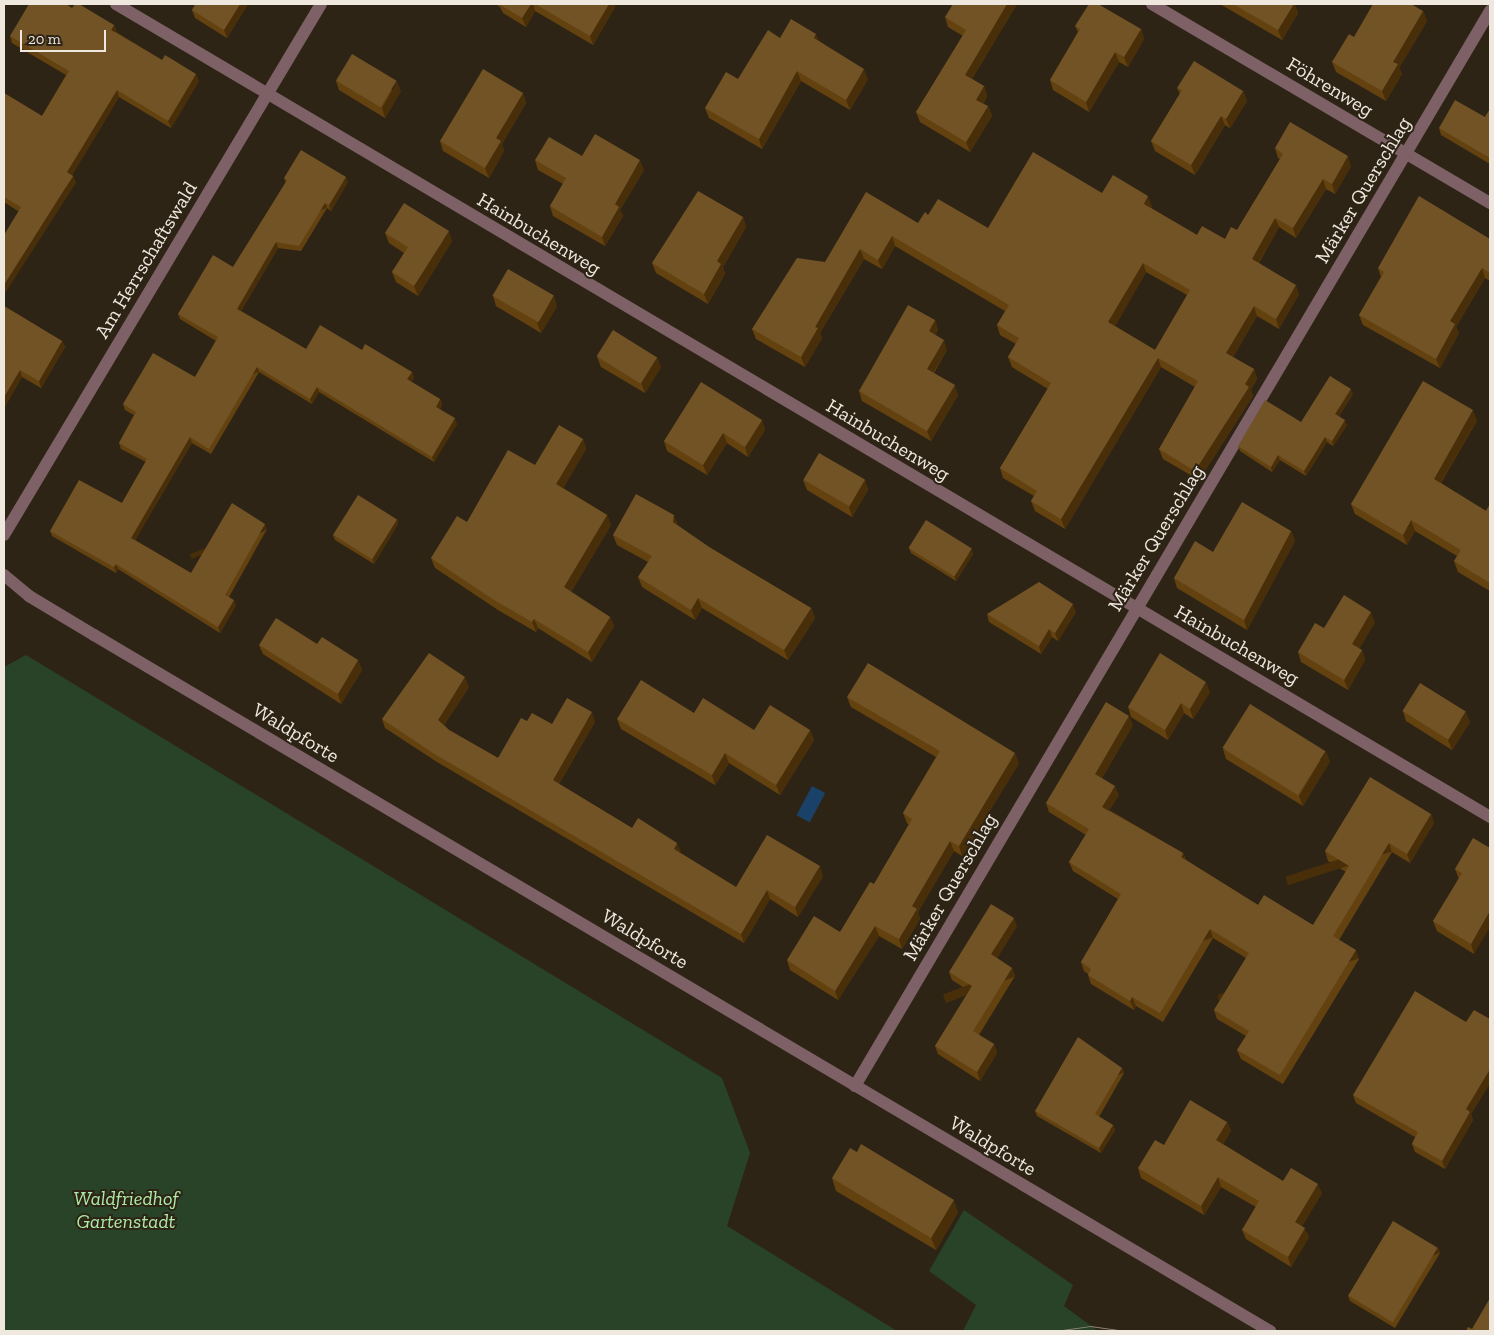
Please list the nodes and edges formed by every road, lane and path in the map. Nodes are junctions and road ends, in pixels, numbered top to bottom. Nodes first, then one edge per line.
1 (116, 4) edge
2 (320, 4) edge
3 (1152, 4) edge
4 (1490, 11) edge
5 (268, 94) junction
6 (1406, 154) junction
7 (1490, 203) edge
8 (4, 535) edge
9 (4, 575) edge
10 (1136, 608) junction
11 (1490, 817) edge
12 (855, 1086) junction
13 (1270, 1331) edge

1 - 5 street, Hainbuchenweg
2 - 5 street, Am Herrschaftswald
3 - 6 street, Föhrenweg
4 - 6 street, Märker Querschlag
5 - 8 street, Am Herrschaftswald
5 - 10 street, Hainbuchenweg
6 - 7 street, Föhrenweg
6 - 10 street, Märker Querschlag
9 - 12 street, Waldpforte
10 - 11 street, Hainbuchenweg
10 - 12 street, Märker Querschlag
12 - 13 street, Waldpforte

